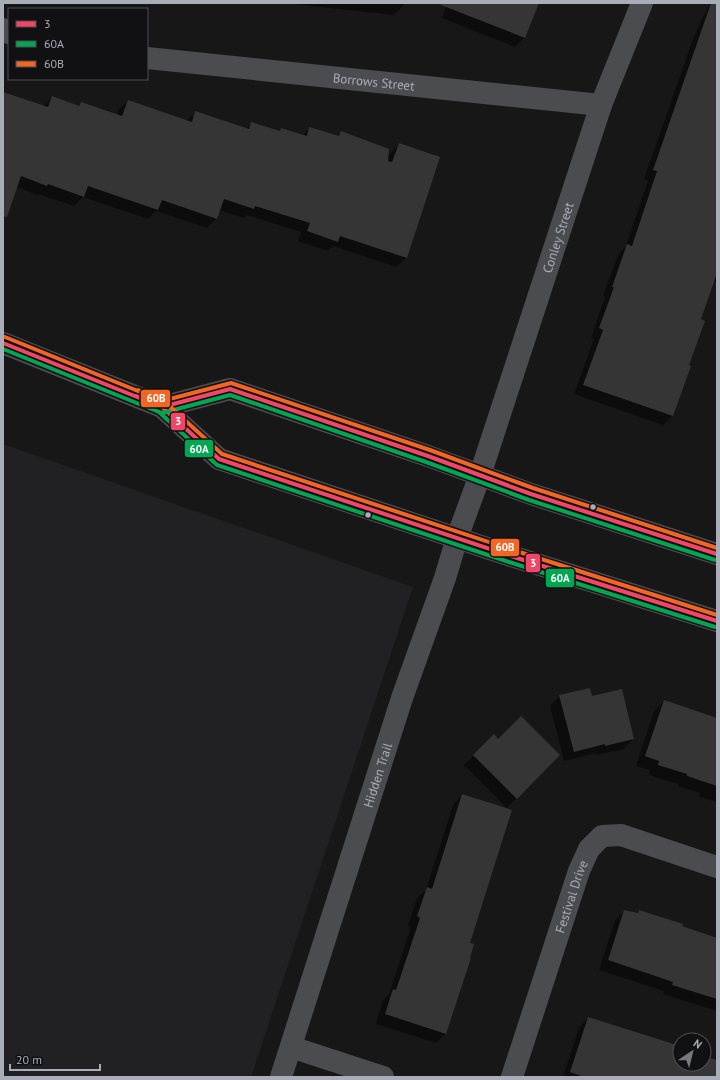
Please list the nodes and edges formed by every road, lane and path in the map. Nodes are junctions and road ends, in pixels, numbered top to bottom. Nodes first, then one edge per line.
1 (642, 3) edge
2 (148, 58) edge
3 (601, 105) junction
4 (3, 343) edge
5 (162, 407) junction
6 (480, 475) junction
7 (457, 538) junction
8 (717, 554) edge
9 (717, 621) edge
10 (717, 867) edge
11 (291, 1047) junction
12 (281, 1077) edge
13 (383, 1077) edge
14 (512, 1077) edge

1 - 3 street, Conley Street
2 - 3 street, Borrows Street
3 - 6 street, Conley Street
4 - 5 main road
5 - 6 main road
5 - 7 main road
6 - 7 street, Hidden Trail
6 - 8 main road
7 - 9 main road
7 - 11 street, Hidden Trail
10 - 14 street, Festival Drive
11 - 12 street, Hidden Trail
11 - 13 street

